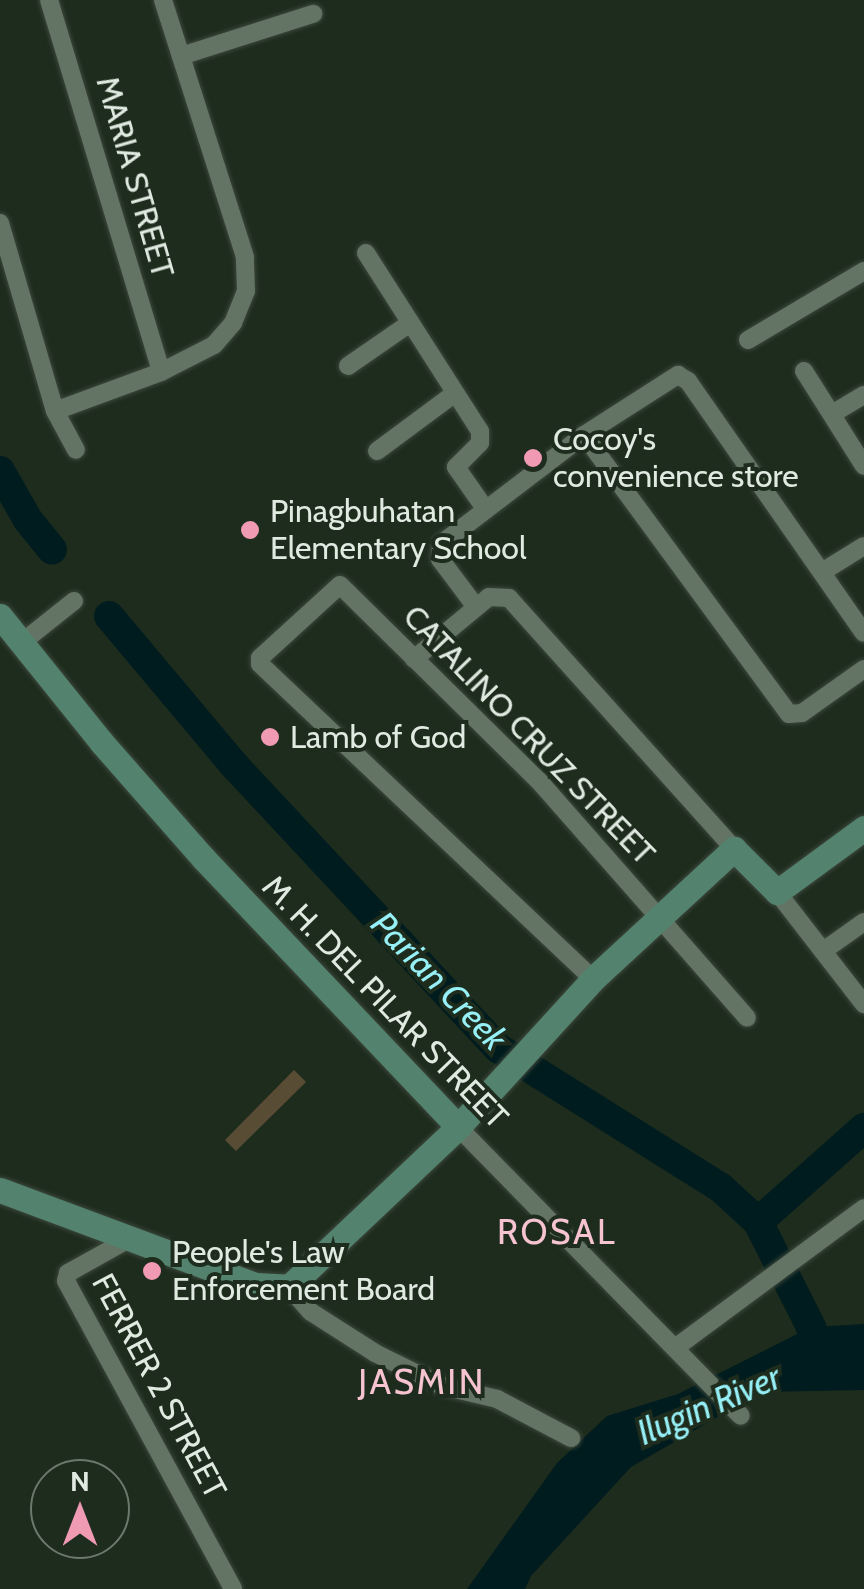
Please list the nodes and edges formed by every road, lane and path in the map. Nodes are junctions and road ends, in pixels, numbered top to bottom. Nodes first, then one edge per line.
1 (49, 0) edge
2 (163, 0) edge
3 (313, 14) dead end
4 (180, 56) junction
5 (0, 223) edge
6 (366, 252) dead end
7 (861, 278) edge
8 (410, 323) junction
9 (748, 340) dead end
10 (348, 366) dead end
11 (804, 371) dead end
12 (161, 372) junction
13 (455, 393) junction
14 (864, 395) edge
15 (55, 411) junction
16 (832, 414) junction
17 (584, 435) junction
18 (76, 450) dead end
19 (377, 450) dead end
20 (864, 466) edge
21 (486, 510) junction
22 (864, 546) edge
23 (822, 572) junction
24 (74, 601) dead end
25 (476, 607) junction
26 (0, 616) edge
27 (864, 634) edge
28 (20, 644) junction
29 (414, 659) junction
30 (861, 678) edge
31 (864, 828) edge
32 (734, 849) junction
33 (777, 892) junction
34 (659, 916) junction
35 (864, 922) edge
36 (823, 951) junction
37 (593, 979) junction
38 (864, 1004) edge
39 (746, 1018) dead end
40 (458, 1127) junction
41 (0, 1190) edge
42 (864, 1208) edge
43 (129, 1239) junction
44 (288, 1286) junction
45 (675, 1348) junction
46 (741, 1416) dead end
47 (571, 1438) dead end
48 (233, 1589) edge

1 - 12 street, MARIA STREET
2 - 4 street
3 - 4 street
4 - 12 street
5 - 15 street
6 - 8 street
7 - 9 street
8 - 10 street
8 - 13 street
11 - 16 street
12 - 15 street
13 - 19 street
13 - 21 street
14 - 16 street
15 - 18 street
16 - 20 street
17 - 21 street
17 - 23 street
17 - 30 street
21 - 25 street
22 - 23 street
23 - 27 street
24 - 28 street
25 - 29 street
25 - 32 street
26 - 28 main road, M. H. DEL PILAR STREET
28 - 40 main road, M. H. DEL PILAR STREET
29 - 34 street, CATALINO CRUZ STREET
29 - 37 street, CATALINO CRUZ STREET
31 - 33 main road
32 - 33 main road
32 - 34 main road
33 - 36 street
34 - 37 main road
34 - 39 street, CATALINO CRUZ STREET
35 - 36 street
36 - 38 street
37 - 40 main road
40 - 44 main road
40 - 45 street, M. H. DEL PILAR STREET
41 - 43 main road
42 - 45 street
43 - 44 main road
43 - 48 street, FERRER 2 STREET
44 - 47 street
45 - 46 street, M. H. DEL PILAR STREET

